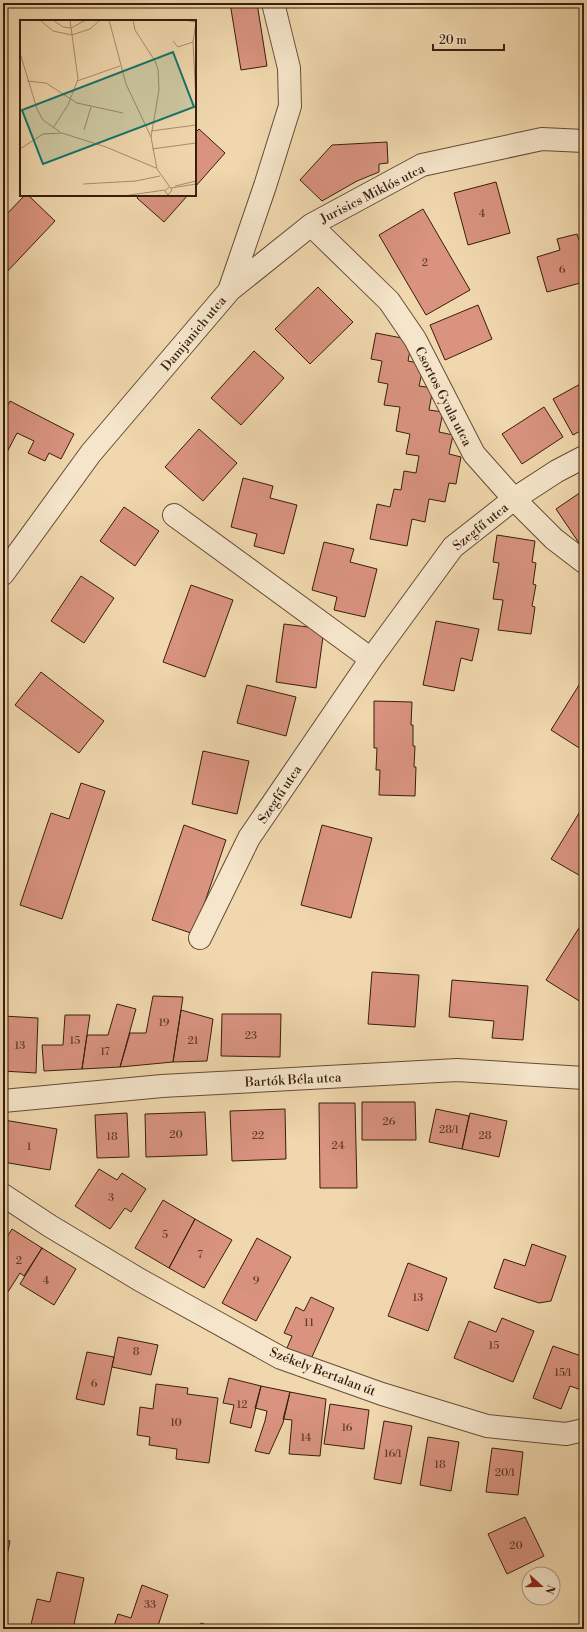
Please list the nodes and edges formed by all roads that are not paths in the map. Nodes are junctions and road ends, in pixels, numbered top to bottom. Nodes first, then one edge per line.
1 (273, 3) edge
2 (584, 141) edge
3 (311, 225) junction
4 (229, 291) junction
5 (584, 457) edge
6 (514, 499) junction
7 (174, 515) dead end
8 (584, 562) edge
9 (3, 574) edge
10 (371, 659) junction
11 (200, 938) dead end
12 (584, 1078) edge
13 (3, 1101) edge
14 (3, 1195) edge
15 (584, 1430) edge

1 - 4 street, Damjanich utca
2 - 3 street, Jurisics Miklós utca
3 - 4 street, Jurisics Miklós utca
3 - 6 street, Csortos Gyula utca
4 - 9 street, Damjanich utca
5 - 6 street, Szegfű utca
6 - 8 street, Csortos Gyula utca
6 - 10 street, Szegfű utca
7 - 10 street
10 - 11 street, Szegfű utca
12 - 13 street, Bartók Béla utca
14 - 15 street, Székely Bertalan út

